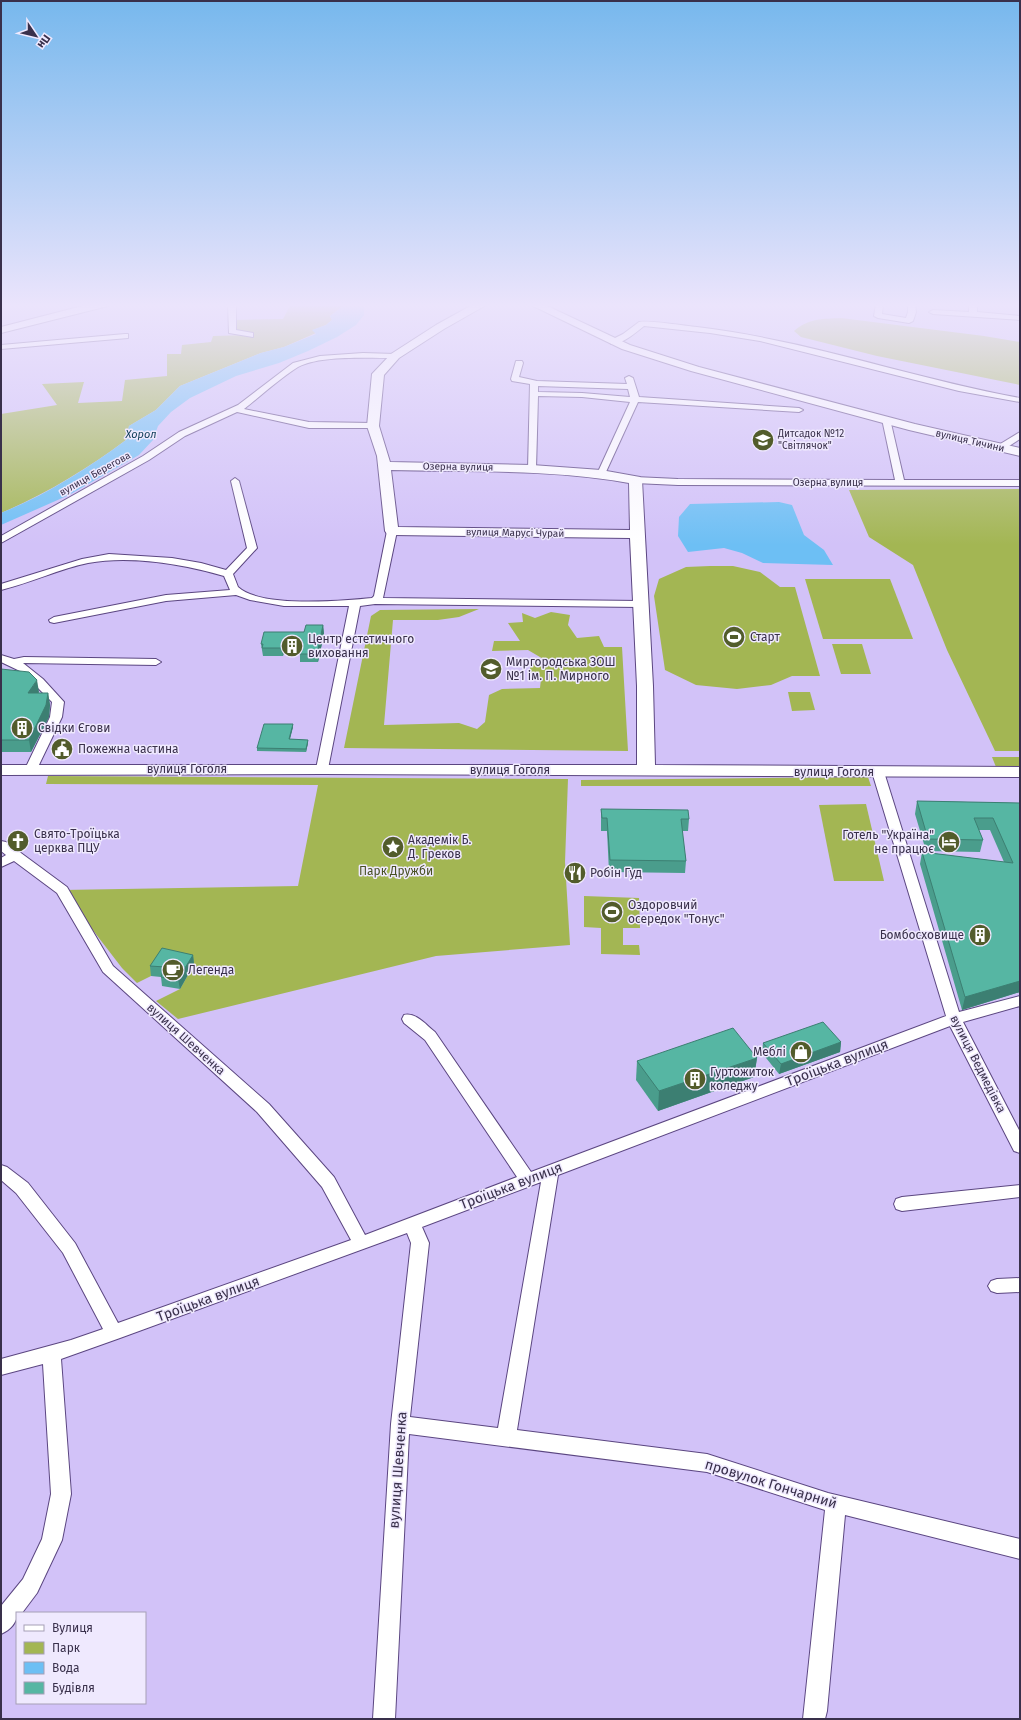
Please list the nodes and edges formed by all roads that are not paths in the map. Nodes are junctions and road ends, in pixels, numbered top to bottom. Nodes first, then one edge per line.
1 (271, 384) edge
2 (377, 384) edge
3 (534, 384) edge
4 (630, 384) edge
5 (753, 384) edge
6 (943, 384) edge
7 (534, 394) junction
8 (635, 399) junction
9 (1020, 400) edge
10 (235, 409) junction
11 (799, 410) dead end
12 (886, 419) junction
13 (373, 426) junction
14 (1020, 435) edge
15 (1000, 448) junction
16 (1020, 452) edge
17 (385, 466) junction
18 (532, 469) junction
19 (601, 474) junction
20 (635, 480) junction
21 (235, 481) dead end
22 (900, 483) junction
23 (1020, 483) edge
24 (392, 531) junction
25 (638, 534) junction
26 (1, 540) edge
27 (228, 574) junction
28 (1, 587) edge
29 (236, 592) junction
30 (375, 601) junction
31 (356, 603) junction
32 (640, 604) junction
33 (54, 620) dead end
34 (1, 658) edge
35 (15, 662) junction
36 (156, 662) dead end
37 (31, 769) junction
38 (322, 769) junction
39 (1, 770) edge
40 (646, 771) junction
41 (878, 772) junction
42 (1020, 772) edge
43 (1, 845) edge
44 (14, 855) junction
45 (1, 863) edge
46 (1020, 1001) edge
47 (409, 1019) dead end
48 (954, 1019) junction
49 (1020, 1147) edge
50 (1, 1171) edge
51 (551, 1171) junction
52 (528, 1180) junction
53 (1020, 1190) edge
54 (902, 1204) dead end
55 (412, 1224) junction
56 (361, 1243) junction
57 (1020, 1285) edge
58 (996, 1286) dead end
59 (114, 1333) junction
60 (51, 1353) junction
61 (1, 1367) edge
62 (400, 1424) junction
63 (506, 1438) junction
64 (836, 1504) junction
65 (1020, 1549) edge
66 (1, 1623) edge
67 (384, 1719) edge
68 (814, 1719) edge

1 - 10 street, вулиця Берегова
2 - 13 street
3 - 7 street
4 - 8 street
5 - 12 street, вулиця Тичини
6 - 9 street
7 - 8 street
7 - 18 street
8 - 11 street
8 - 19 street
10 - 13 street
10 - 26 street, вулиця Берегова
12 - 15 street, вулиця Тичини
12 - 22 street
13 - 17 street
14 - 15 street
15 - 16 street, вулиця Тичини
17 - 18 street, Озерна вулиця
17 - 24 street
18 - 19 street, Озерна вулиця
19 - 20 street, Озерна вулиця
20 - 22 street, Озерна вулиця
20 - 25 street
21 - 27 street
22 - 23 street, Озерна вулиця
24 - 25 street, вулиця Марусі Чурай
24 - 30 street
25 - 32 street
27 - 28 street
27 - 29 street
29 - 31 street
29 - 33 street
30 - 31 street
30 - 32 street
31 - 38 street
32 - 40 street
34 - 35 street
35 - 36 street
35 - 37 street
37 - 38 street, вулиця Гоголя
37 - 39 street, вулиця Гоголя
38 - 40 street, вулиця Гоголя
40 - 41 street, вулиця Гоголя
41 - 42 street, вулиця Гоголя
41 - 48 street, вулиця Ведмедівка
43 - 44 street, вулиця Шевченка
44 - 45 street
44 - 56 street, вулиця Шевченка
46 - 48 street, Троїцька вулиця
47 - 52 street
48 - 49 street, вулиця Ведмедівка
48 - 51 street, Троїцька вулиця
50 - 59 street
51 - 52 street, Троїцька вулиця
51 - 63 street
52 - 55 street, Троїцька вулиця
53 - 54 street
55 - 56 street, Троїцька вулиця
55 - 62 street, вулиця Шевченка
56 - 59 street, Троїцька вулиця
57 - 58 street
59 - 60 street, Троїцька вулиця
60 - 61 street, Троїцька вулиця
60 - 66 street
62 - 63 street, провулок Гончарний
62 - 67 street, вулиця Шевченка
63 - 64 street, провулок Гончарний
64 - 65 street, провулок Гончарний
64 - 68 street

